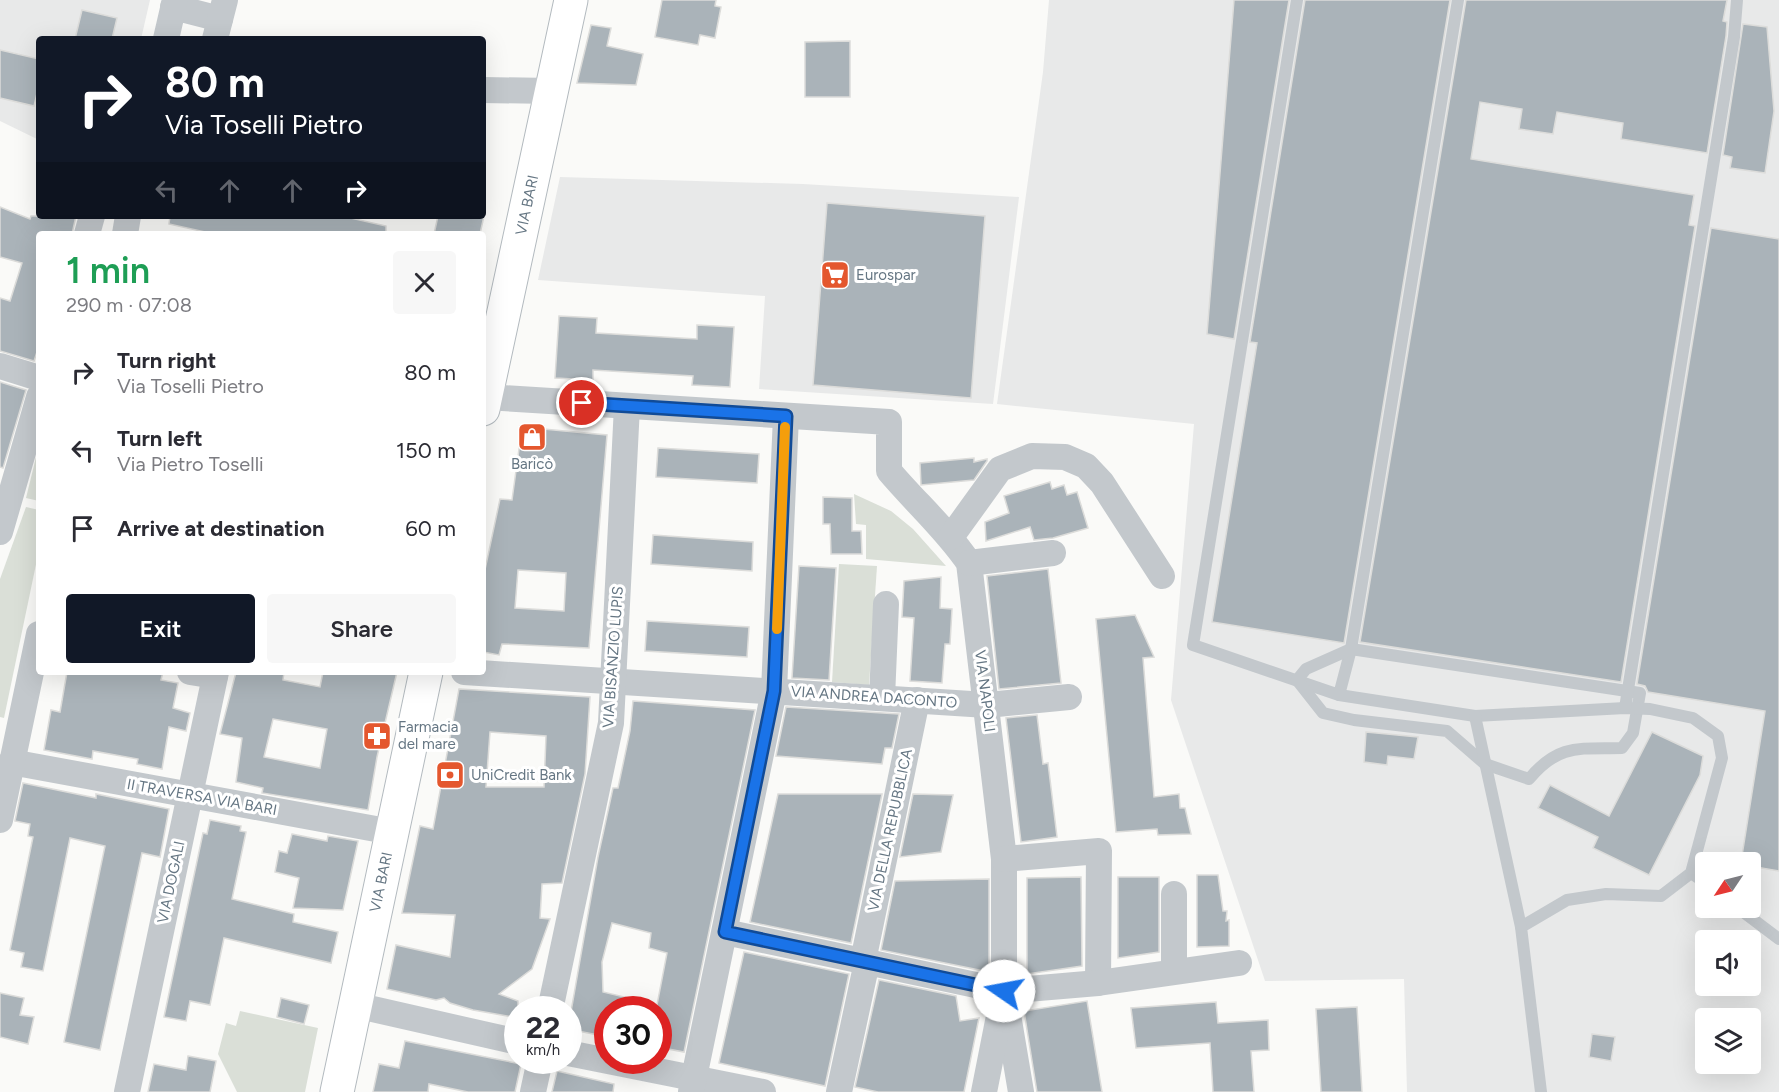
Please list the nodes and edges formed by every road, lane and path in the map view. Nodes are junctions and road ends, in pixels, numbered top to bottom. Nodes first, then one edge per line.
1 (571, 0) edge
2 (1297, 0) edge
3 (1458, 0) edge
4 (1737, 0) edge
5 (174, 4) edge
6 (220, 19) edge
7 (167, 36) edge
8 (486, 90) edge
9 (552, 90) junction
10 (493, 308) edge
11 (0, 366) edge
12 (36, 377) edge
13 (486, 382) edge
14 (486, 393) edge
15 (627, 406) junction
16 (36, 407) edge
17 (786, 416) junction
18 (0, 532) edge
19 (951, 537) junction
20 (1053, 553) dead end
21 (969, 563) junction
22 (1162, 576) dead end
23 (886, 604) dead end
24 (36, 649) edge
25 (1351, 650) junction
26 (486, 673) edge
27 (215, 675) edge
28 (425, 675) edge
29 (1297, 680) junction
30 (613, 681) junction
31 (774, 691) junction
32 (1627, 691) junction
33 (1339, 695) junction
34 (1069, 696) dead end
35 (882, 698) junction
36 (916, 700) junction
37 (987, 705) junction
38 (1631, 708) junction
39 (1475, 716) junction
40 (9, 744) edge
41 (1485, 764) junction
42 (189, 794) junction
43 (0, 820) edge
44 (392, 832) junction
45 (1004, 859) junction
46 (1691, 873) junction
47 (1695, 876) edge
48 (1174, 894) dead end
49 (1751, 918) edge
50 (1521, 927) junction
51 (725, 932) junction
52 (1779, 939) edge
53 (865, 961) junction
54 (1239, 963) dead end
55 (1174, 971) junction
56 (1098, 983) junction
57 (1004, 991) junction
58 (553, 996) edge
59 (355, 1005) junction
60 (504, 1039) edge
61 (582, 1057) edge
62 (537, 1074) edge
63 (693, 1085) edge
64 (128, 1092) edge
65 (338, 1092) edge
66 (533, 1092) edge
67 (763, 1092) edge
68 (839, 1092) edge
69 (984, 1092) edge
70 (1021, 1092) edge
71 (1541, 1092) edge

1 - 9 main road, VIA BARI
2 - 29 lane
3 - 25 lane
4 - 32 lane
5 - 6 street
5 - 7 street
8 - 9 street
9 - 10 main road, VIA BARI
10 - 13 main road, VIA BARI
11 - 12 street
14 - 15 street, VIA NAPOLI
15 - 17 street, VIA NAPOLI
15 - 30 street, VIA BISANZIO LUPIS
16 - 18 street
17 - 19 street, VIA NAPOLI
17 - 31 street
19 - 21 street, VIA NAPOLI
19 - 22 street
20 - 21 street
21 - 37 street, VIA NAPOLI
23 - 35 street
24 - 40 street
25 - 29 lane
25 - 32 lane
25 - 33 lane
26 - 30 street, VIA ANDREA DACONTO
27 - 42 street, VIA DOGALI
28 - 44 main road, VIA BARI
29 - 33 lane
29 - 41 lane
30 - 31 street, VIA ANDREA DACONTO
30 - 58 street, VIA BISANZIO LUPIS
31 - 35 street, VIA ANDREA DACONTO
31 - 51 street
32 - 38 lane
33 - 39 lane
34 - 37 street, VIA ANDREA DACONTO
35 - 36 street, VIA ANDREA DACONTO
36 - 37 street, VIA ANDREA DACONTO
36 - 53 street, VIA DELLA REPUBBLICA
37 - 45 street, VIA NAPOLI
38 - 39 lane
38 - 41 lane
38 - 46 lane
39 - 41 lane
40 - 42 street, II TRAVERSA VIA BARI
40 - 43 street
41 - 50 lane
42 - 44 street, II TRAVERSA VIA BARI
42 - 64 street, VIA DOGALI
44 - 59 main road, VIA BARI
45 - 56 street
45 - 57 street, VIA NAPOLI
46 - 47 lane
46 - 50 lane
48 - 55 street
49 - 52 lane
50 - 71 lane
51 - 53 street
51 - 63 street
53 - 57 street
53 - 68 street, VIA DELLA REPUBBLICA
54 - 55 street
55 - 56 street
56 - 57 street
57 - 69 street
57 - 70 street, VIA NAPOLI
59 - 60 street
59 - 65 main road, VIA BARI
61 - 63 street
62 - 66 street
63 - 67 street

